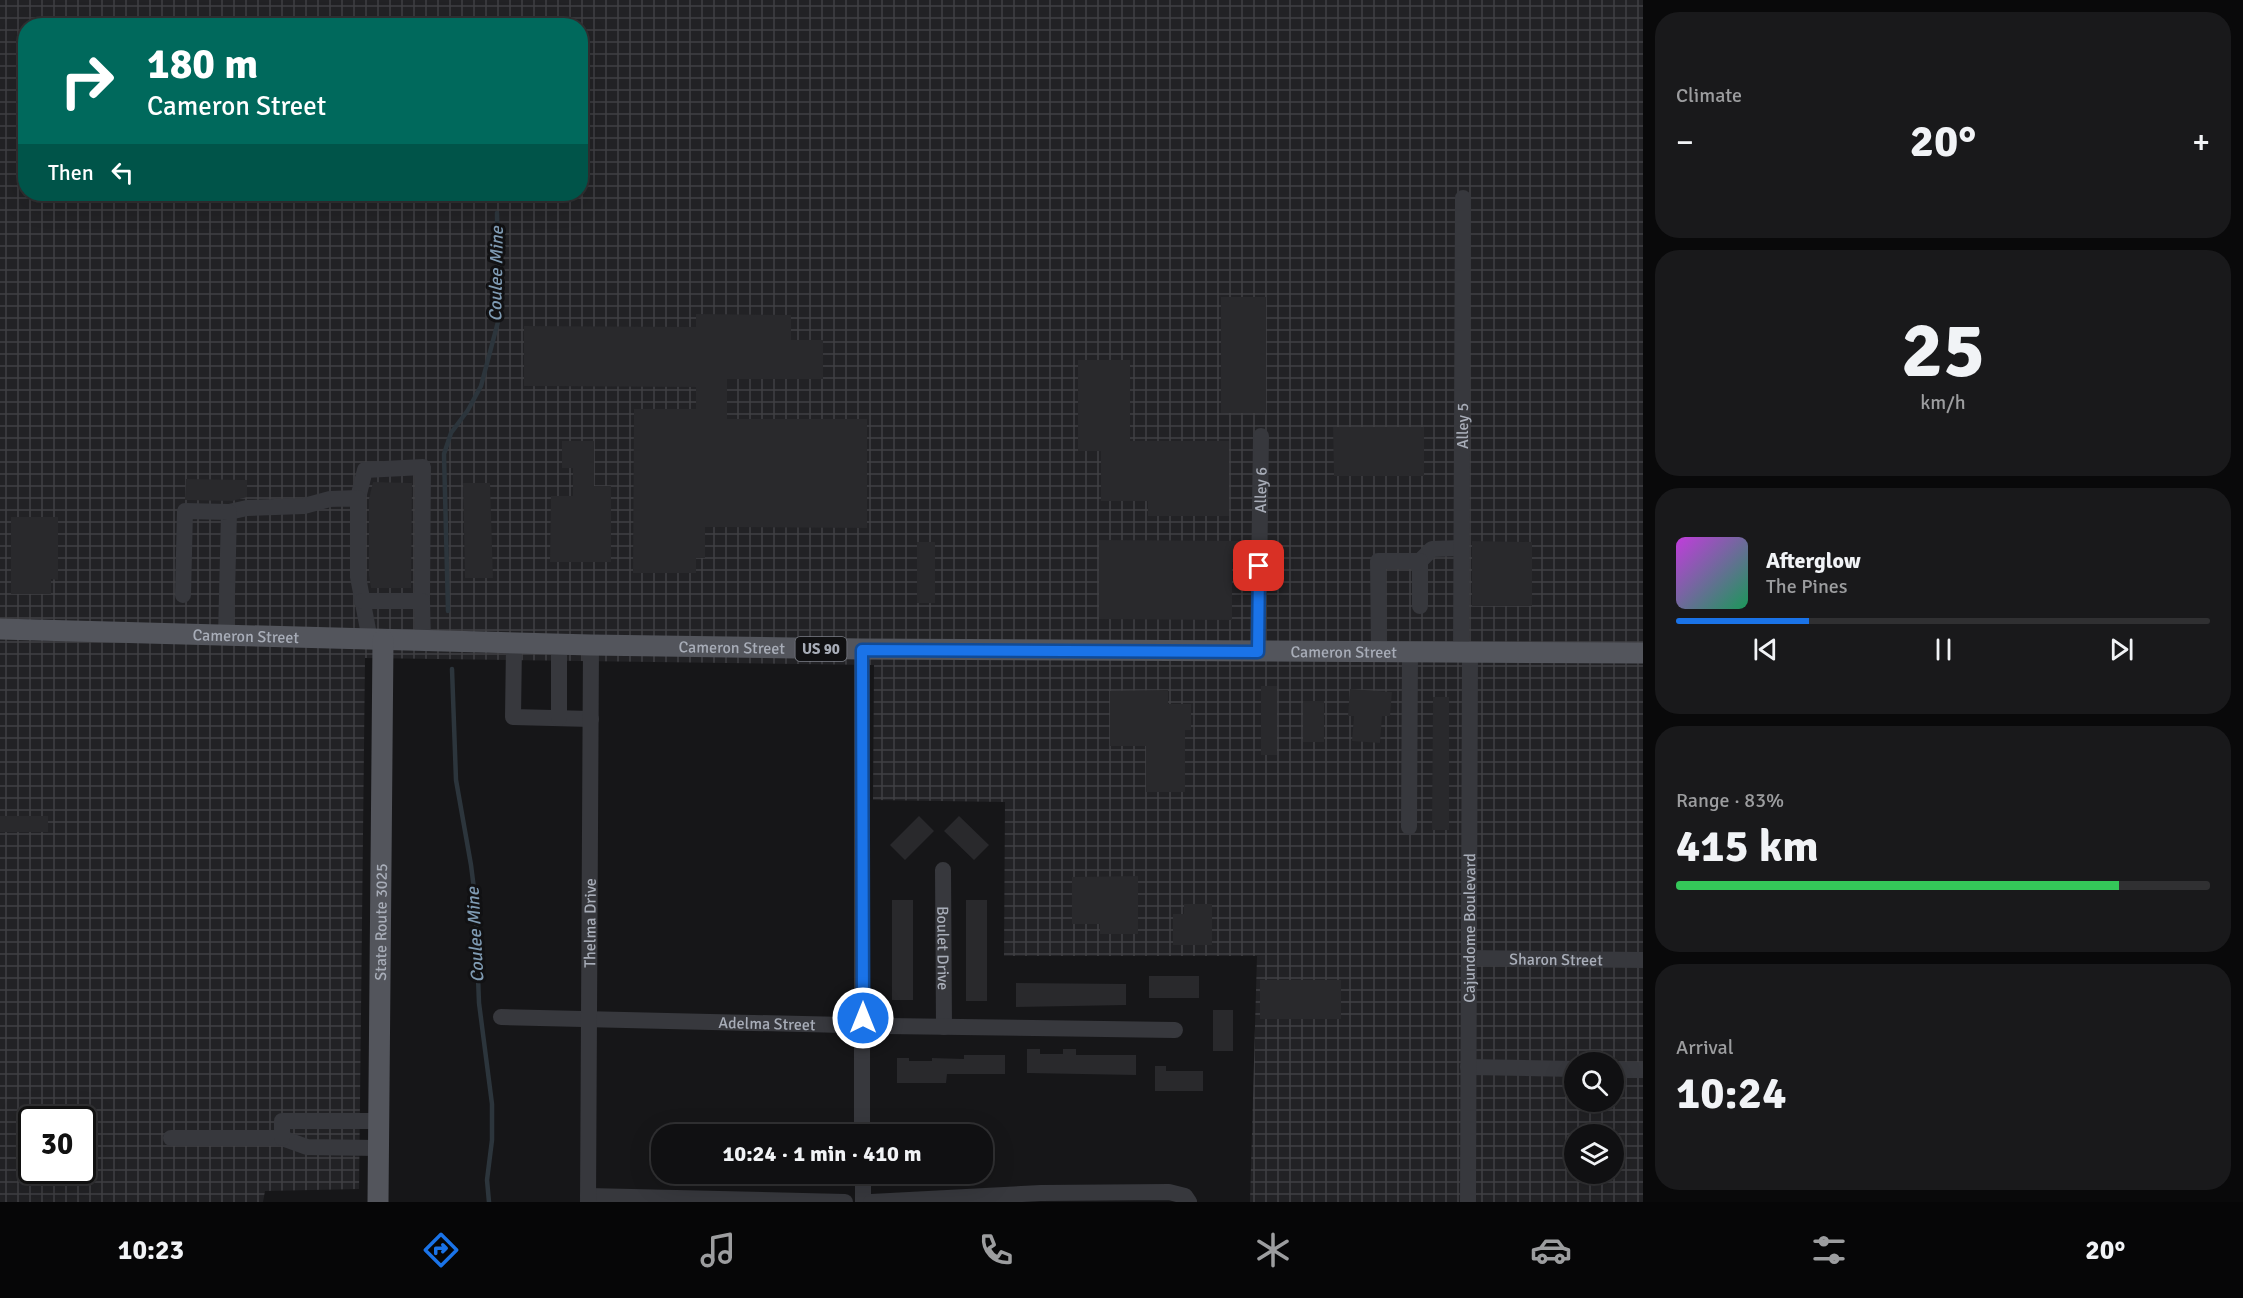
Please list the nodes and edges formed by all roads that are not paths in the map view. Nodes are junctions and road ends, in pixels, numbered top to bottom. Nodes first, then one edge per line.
1 (1463, 198) dead end
2 (1261, 436) dead end
3 (358, 498) junction
4 (229, 512) junction
5 (1461, 548) junction
6 (1420, 561) junction
7 (183, 595) dead end
8 (362, 601) junction
9 (422, 601) junction
10 (1420, 606) dead end
11 (0, 629) edge
12 (226, 636) junction
13 (376, 640) junction
14 (423, 641) junction
15 (514, 644) junction
16 (559, 644) junction
17 (591, 645) junction
18 (862, 650) junction
19 (1258, 652) junction
20 (1379, 652) junction
21 (1410, 652) junction
22 (1466, 652) junction
23 (1643, 653) edge
24 (559, 718) junction
25 (591, 719) junction
26 (1409, 827) dead end
27 (943, 870) dead end
28 (1469, 958) junction
29 (1643, 960) edge
30 (501, 1017) dead end
31 (589, 1018) junction
32 (863, 1025) junction
33 (945, 1027) junction
34 (1175, 1030) dead end
35 (1468, 1067) junction
36 (1564, 1069) edge
37 (1624, 1070) edge
38 (1643, 1070) edge
39 (377, 1121) junction
40 (862, 1124) edge
41 (171, 1138) dead end
42 (282, 1138) junction
43 (377, 1148) junction
44 (863, 1184) edge
45 (1041, 1198) edge
46 (588, 1199) edge
47 (378, 1202) edge
48 (845, 1202) edge
49 (864, 1202) edge
50 (871, 1202) edge
51 (1189, 1202) edge
52 (1468, 1202) edge

1 - 5 street, Alley 5
2 - 19 street, Alley 6
3 - 4 street
3 - 8 street
3 - 9 street
4 - 7 street
4 - 12 street
5 - 6 street
5 - 22 street, Alley 5
6 - 10 street
6 - 20 street
8 - 9 street
8 - 13 street
9 - 14 street
11 - 12 main road, Cameron Street / US 90
12 - 13 main road, Cameron Street / US 90
13 - 14 main road, Cameron Street / US 90
13 - 39 main road, State Route 3025
14 - 15 main road, Cameron Street / US 90
15 - 16 main road, Cameron Street / US 90
15 - 24 street
16 - 17 main road, Cameron Street / US 90
16 - 24 street
17 - 18 main road, Cameron Street / US 90
17 - 25 street, Thelma Drive
18 - 19 main road, Cameron Street / US 90
18 - 32 street
19 - 20 main road, Cameron Street / US 90
20 - 21 main road, Cameron Street / US 90
21 - 22 main road, Cameron Street / US 90
21 - 26 street
22 - 23 main road, Cameron Street / US 90
22 - 28 street, Cajundome Boulevard
24 - 25 street
25 - 31 street, Thelma Drive
27 - 33 street, Boulet Drive
28 - 29 street, Sharon Street
28 - 35 street, Cajundome Boulevard
30 - 31 street, Adelma Street
31 - 32 street, Adelma Street
31 - 46 street, Thelma Drive
32 - 33 street, Adelma Street
32 - 40 street
33 - 34 street, Adelma Street
35 - 36 street
35 - 52 street, Cajundome Boulevard
37 - 38 street
39 - 42 street
39 - 43 main road, State Route 3025
41 - 42 street
42 - 43 street
43 - 47 main road, State Route 3025
44 - 49 street
45 - 50 street
45 - 51 street
46 - 48 street

